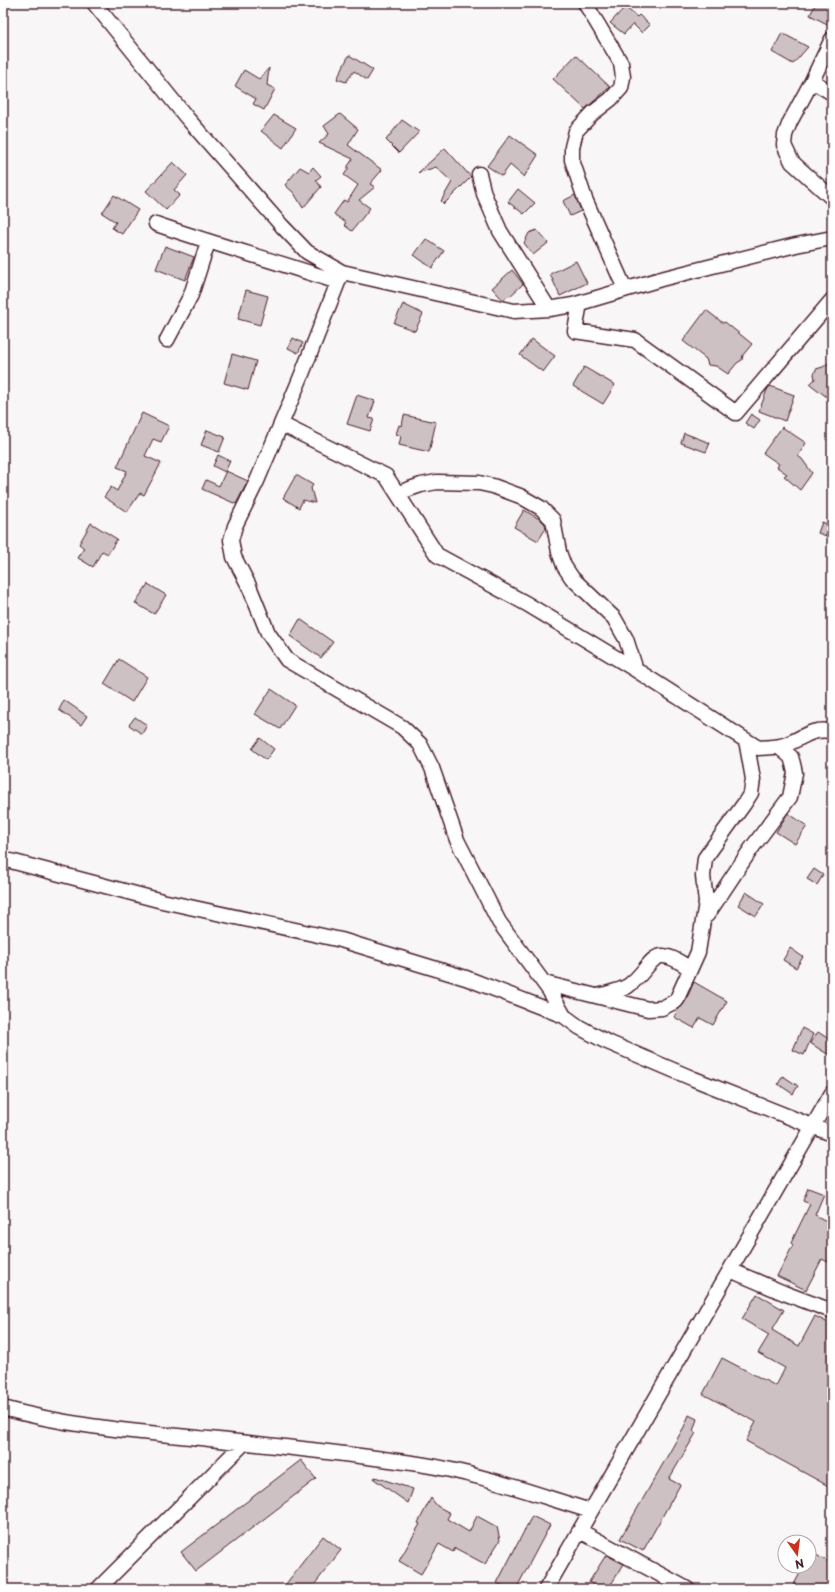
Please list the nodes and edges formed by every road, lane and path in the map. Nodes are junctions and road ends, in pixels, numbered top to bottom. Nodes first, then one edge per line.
1 (94, 3) edge
2 (585, 3) edge
3 (832, 39) edge
4 (812, 81) junction
5 (832, 93) edge
6 (479, 174) dead end
7 (832, 198) edge
8 (156, 224) dead end
9 (832, 238) edge
10 (208, 242) junction
11 (340, 277) junction
12 (625, 289) junction
13 (832, 300) edge
14 (580, 303) junction
15 (549, 309) junction
16 (167, 340) dead end
17 (281, 424) junction
18 (398, 493) junction
19 (636, 670) junction
20 (832, 731) edge
21 (746, 740) junction
22 (779, 747) junction
23 (3, 859) edge
24 (704, 920) junction
25 (690, 969) junction
26 (544, 982) junction
27 (598, 996) junction
28 (564, 1016) junction
29 (832, 1093) edge
30 (813, 1127) junction
31 (832, 1134) edge
32 (730, 1270) junction
33 (832, 1311) edge
34 (3, 1408) edge
35 (244, 1443) junction
36 (591, 1511) junction
37 (580, 1531) junction
38 (98, 1589) edge
39 (546, 1589) edge
40 (686, 1589) edge

1 - 11 street
2 - 12 street
3 - 4 street
4 - 5 street
4 - 7 street
6 - 15 street
8 - 10 street
9 - 12 street
10 - 11 street
10 - 16 street
11 - 15 street
11 - 17 street
12 - 14 street
13 - 14 street
14 - 15 street
17 - 18 street
17 - 26 street
18 - 19 street
18 - 19 street
19 - 21 street
20 - 22 street
21 - 22 street
21 - 24 street
22 - 24 street
23 - 28 street
24 - 25 street
25 - 27 street
25 - 27 street
26 - 27 street
26 - 28 street
28 - 30 street
29 - 30 street
30 - 31 street
30 - 32 street
32 - 33 street
32 - 36 street
34 - 35 street
35 - 36 street
35 - 38 street
36 - 37 street
37 - 39 street
37 - 40 street

